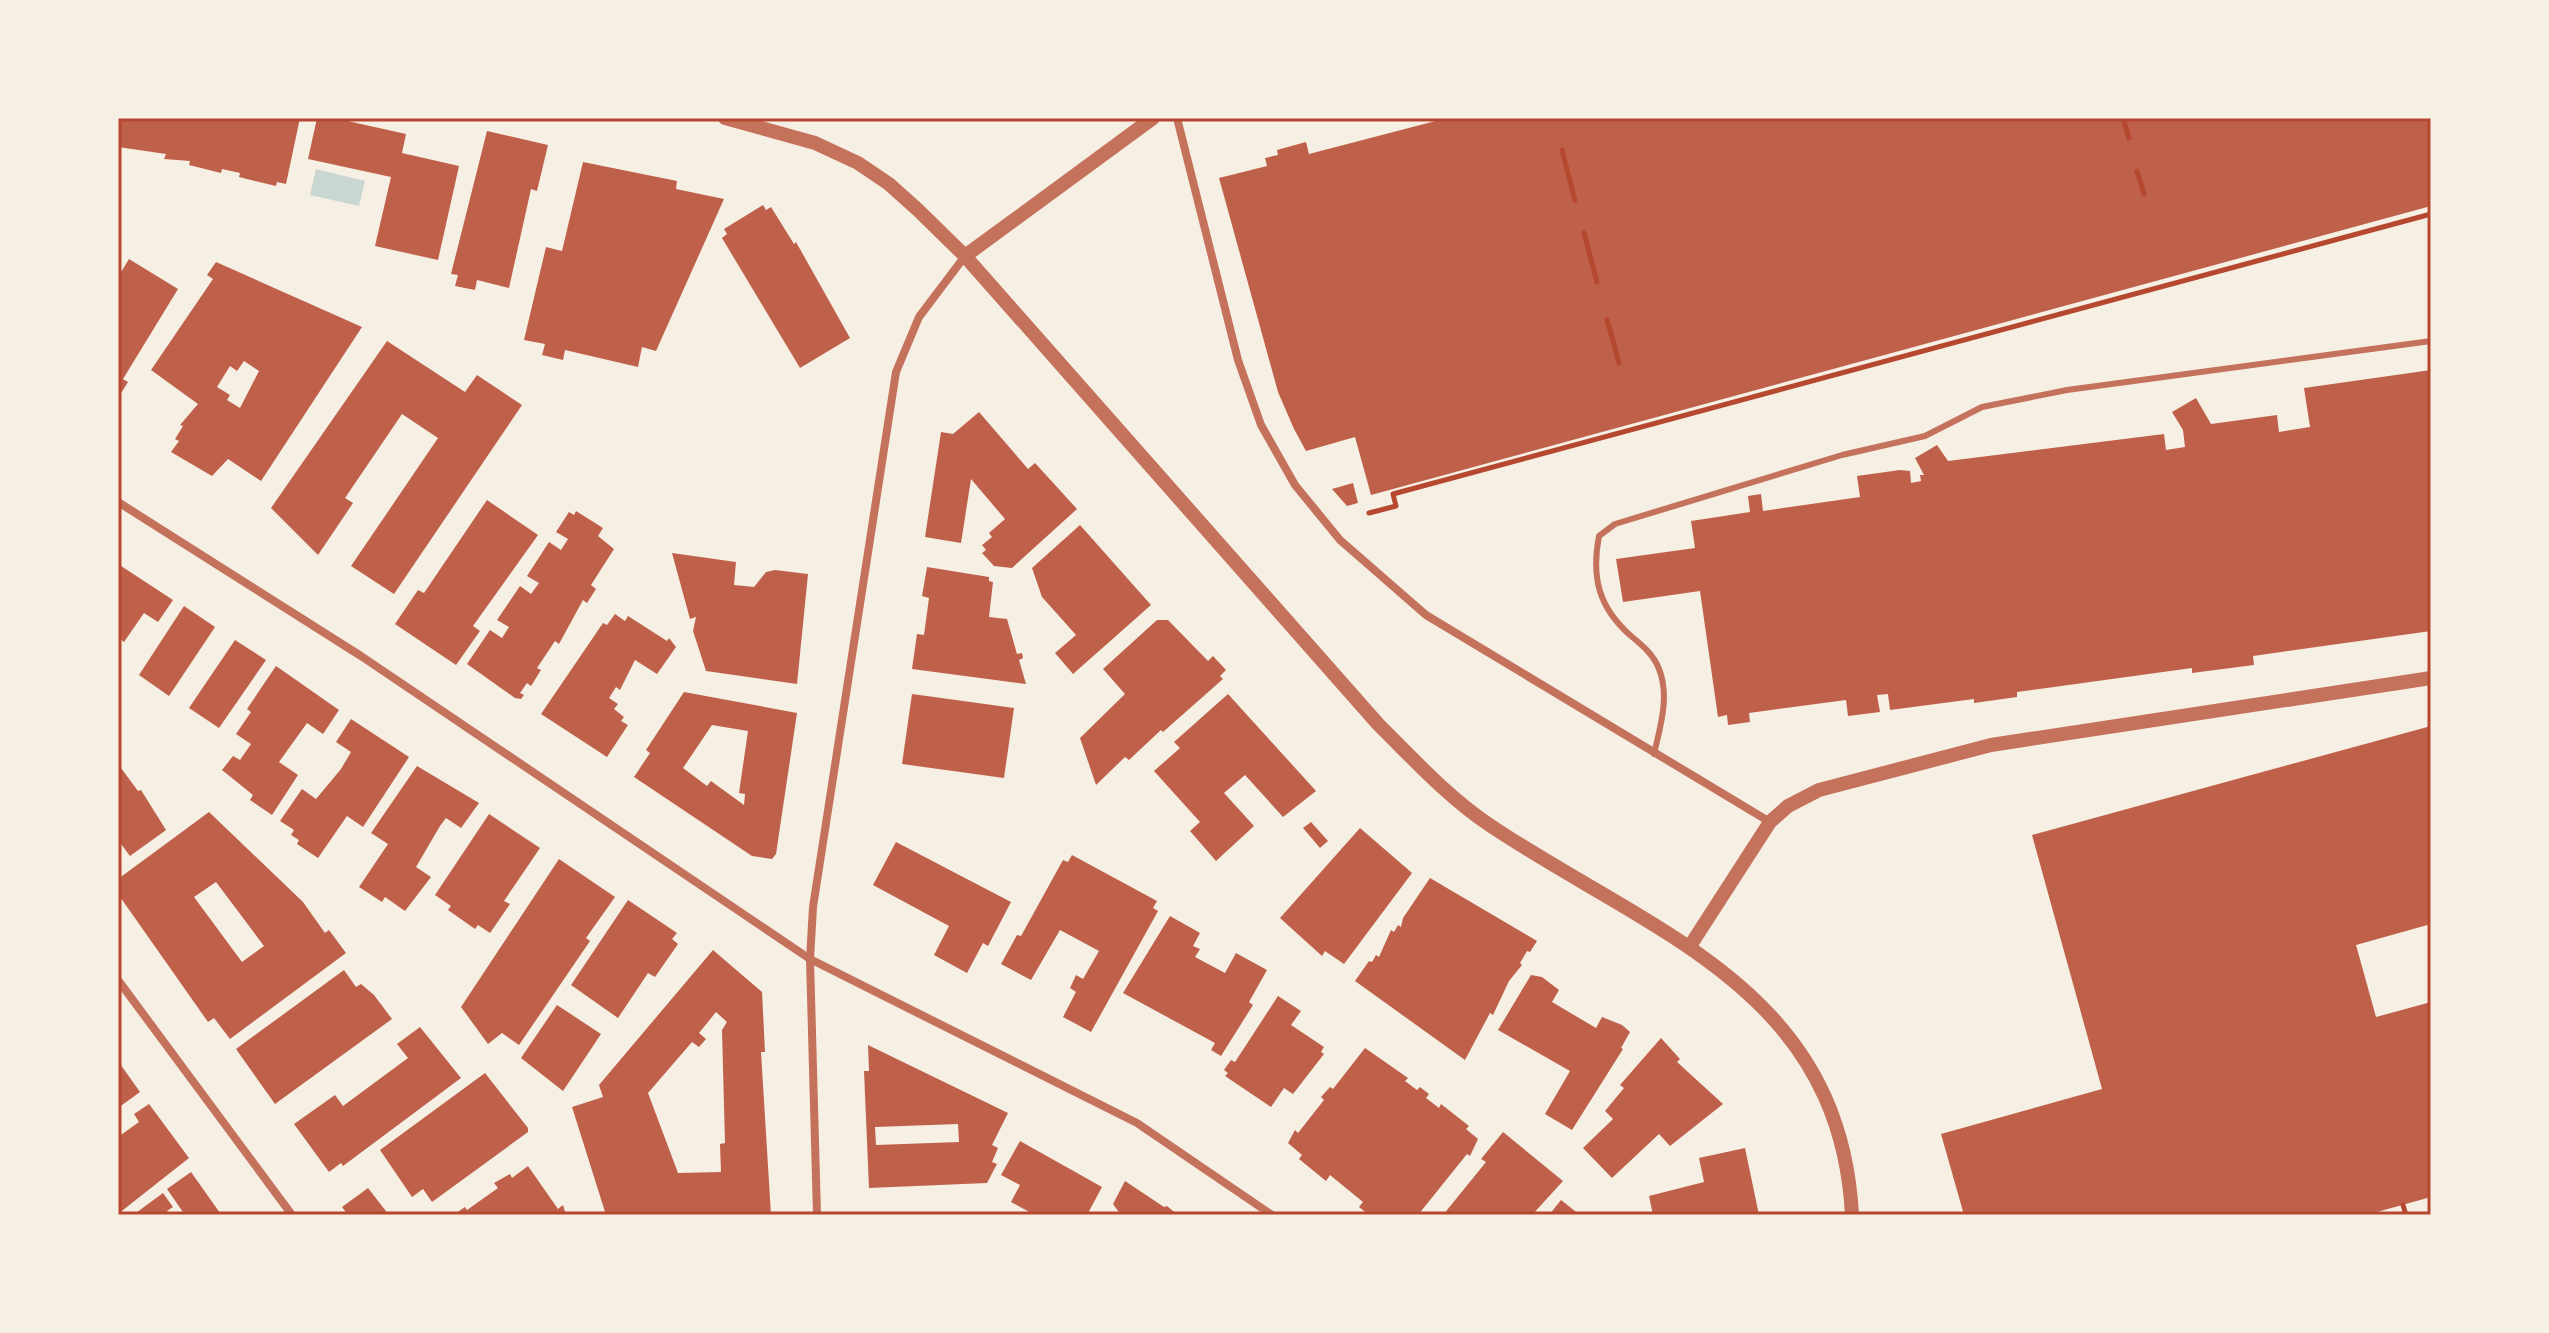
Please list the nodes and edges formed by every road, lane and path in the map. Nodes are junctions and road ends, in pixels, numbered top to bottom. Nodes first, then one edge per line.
1 (725, 118) edge
2 (1153, 118) edge
3 (1177, 118) edge
4 (2123, 118) edge
5 (2129, 138) dead end
6 (1562, 150) dead end
7 (2137, 171) dead end
8 (2144, 194) dead end
9 (1575, 201) dead end
10 (2431, 214) edge
11 (1584, 233) dead end
12 (965, 256) junction
13 (1597, 282) dead end
14 (1607, 319) dead end
15 (2431, 341) edge
16 (1619, 363) dead end
17 (118, 502) edge
18 (1369, 513) dead end
19 (2431, 678) edge
20 (1654, 754) junction
21 (1770, 822) junction
22 (1690, 946) junction
23 (810, 959) junction
24 (118, 980) edge
25 (2403, 1205) dead end
26 (292, 1215) edge
27 (817, 1215) edge
28 (1272, 1215) edge
29 (1852, 1215) edge
30 (2406, 1215) edge

1 - 12 street
2 - 12 street
3 - 20 street
4 - 5 path
6 - 9 path
7 - 8 path
10 - 18 path
11 - 13 path
12 - 22 street
12 - 23 street
14 - 16 path
15 - 20 lane
17 - 23 street
19 - 21 street
20 - 21 street
21 - 22 street
22 - 29 street
23 - 27 street
23 - 28 street
24 - 26 street
25 - 30 path

